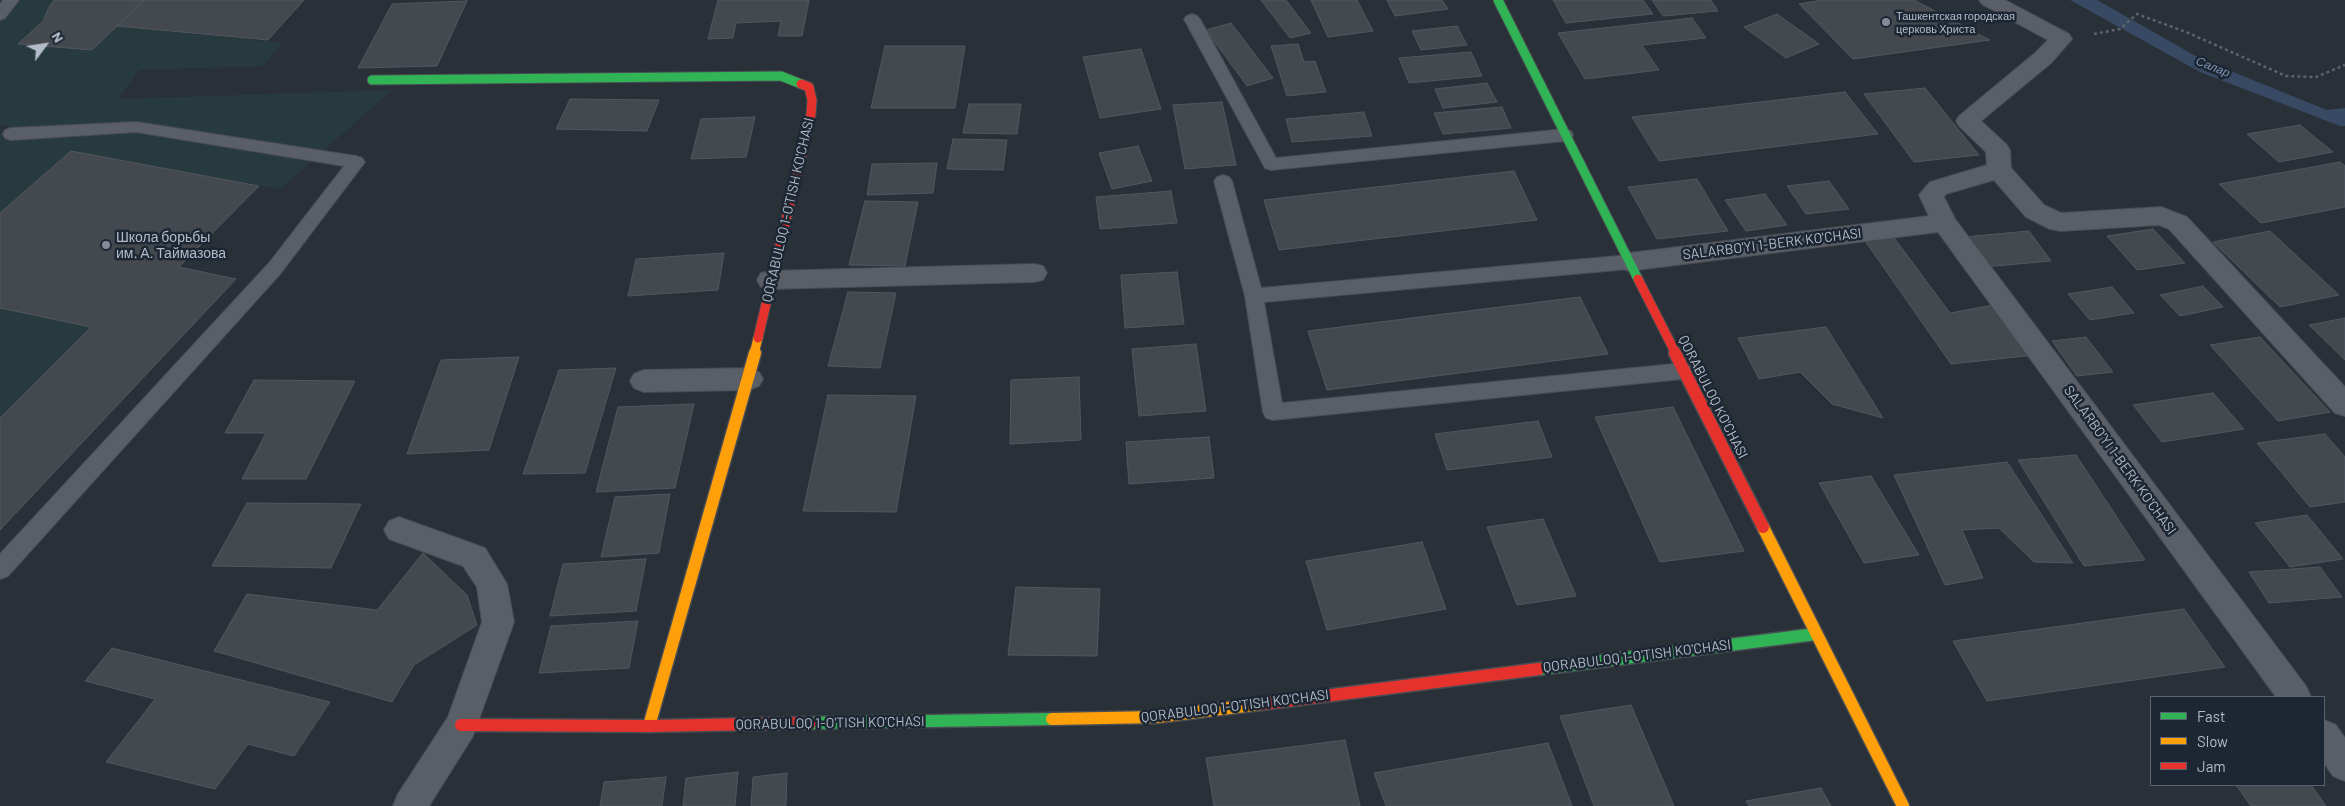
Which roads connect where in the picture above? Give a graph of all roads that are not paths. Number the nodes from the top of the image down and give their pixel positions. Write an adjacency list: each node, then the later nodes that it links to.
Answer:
1 (11, 0): 4 (lane)
2 (1498, 0): 8 (street, QORABULOQ KO'CHASI)
3 (1989, 0): 9 (street)
4 (0, 14)
5 (1192, 19): 8 (lane)
6 (372, 80): 14 (street, QORABULOQ 1-O'TISH KO'CHASI)
7 (11, 134): 21 (lane)
8 (1565, 135): 12 (street, QORABULOQ KO'CHASI)
9 (1999, 170): 11 (street, SALARBO'YI 1-BERK KO'CHASI); 19 (street)
10 (1223, 181): 15 (lane)
11 (1944, 223): 12 (street, SALARBO'YI 1-BERK KO'CHASI); 23 (street, SALARBO'YI 1-BERK KO'CHASI)
12 (1629, 262): 15 (lane); 16 (street, QORABULOQ KO'CHASI)
13 (1034, 273): 14 (street)
14 (770, 280): 17 (street, QORABULOQ 1-O'TISH KO'CHASI)
15 (1254, 296): 16 (lane)
16 (1683, 371): 22 (street, QORABULOQ KO'CHASI)
17 (749, 379): 18 (street); 25 (street, QORABULOQ 1-O'TISH KO'CHASI)
18 (644, 381)
19 (2345, 405)
20 (399, 530): 24 (street)
21 (0, 569)
22 (1816, 634): 25 (street, QORABULOQ 1-O'TISH KO'CHASI); 29 (street, QORABULOQ KO'CHASI)
23 (2294, 696)
24 (461, 725): 25 (street, QORABULOQ 1-O'TISH KO'CHASI); 28 (street)
25 (650, 726)
26 (2325, 737): 27 (street)
27 (2345, 764)
28 (410, 806)
29 (1903, 806)

